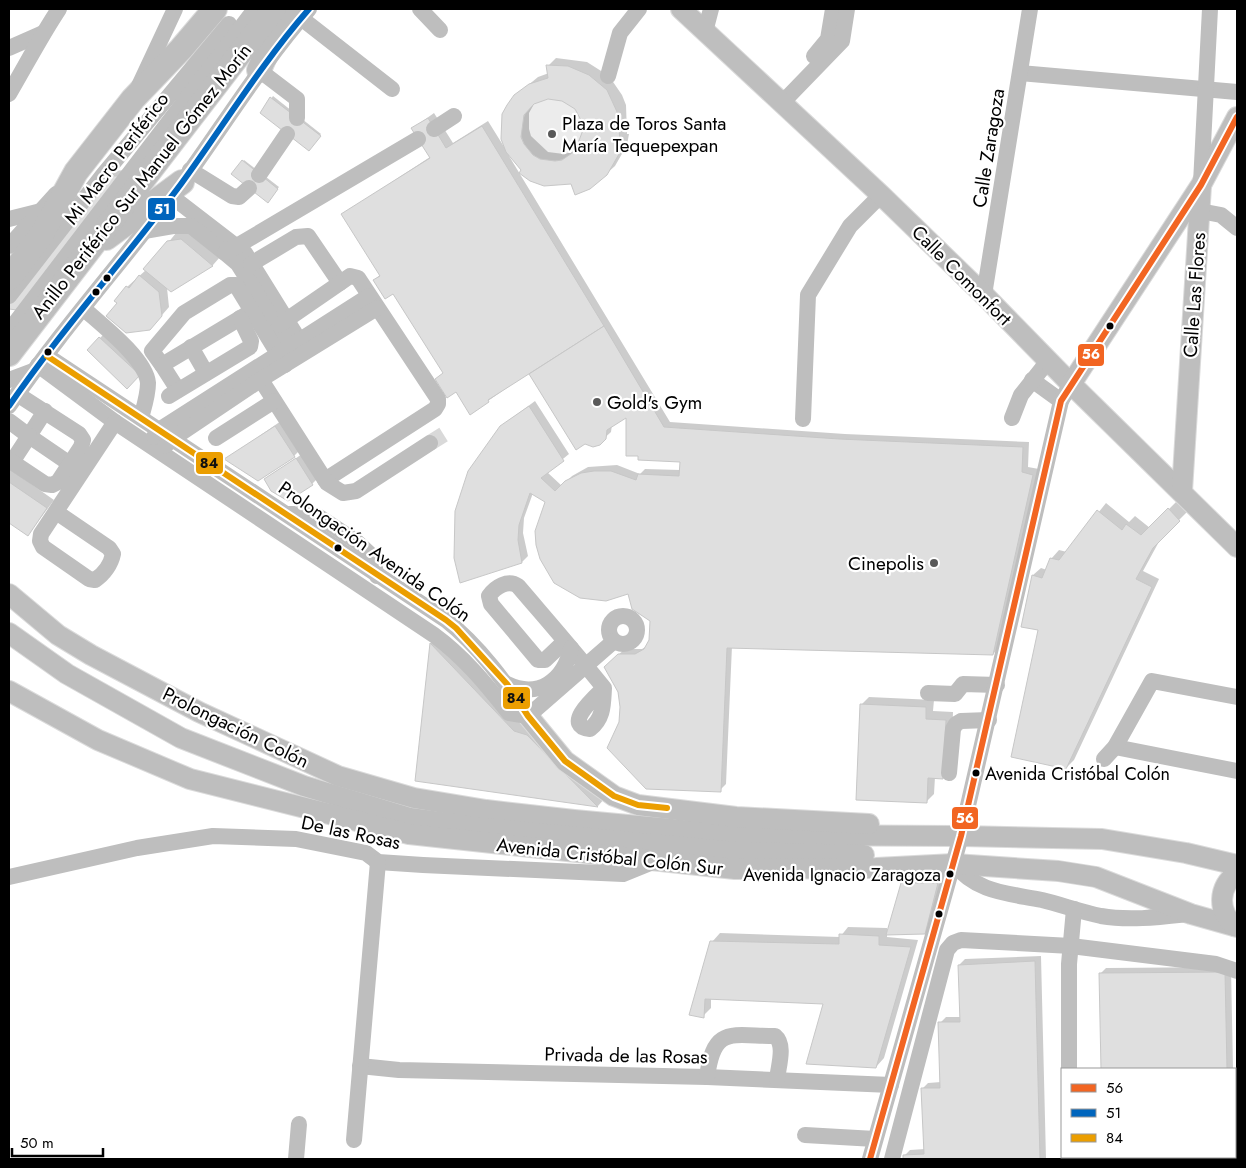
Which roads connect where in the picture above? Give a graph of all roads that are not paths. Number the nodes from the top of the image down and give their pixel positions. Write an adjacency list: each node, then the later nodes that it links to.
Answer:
1 (59, 9): 18 (street)
2 (175, 9): 27 (street)
3 (215, 9): 27 (highway)
4 (241, 9): 53 (street, Mi Macro Periférico)
5 (255, 9): 58 (street, Mi Macro Periférico)
6 (274, 9): 48 (highway, Anillo Periférico Sur Manuel Gómez Morín)
7 (420, 9): 16 (street)
8 (640, 9): 22 (street)
9 (681, 9): 17 (main road, Calle Comonfort)
10 (710, 9): 17 (street)
11 (833, 9): 28 (street)
12 (846, 9): 28 (street)
13 (1030, 9): 21 (street, Calle Zaragoza)
14 (1210, 9): 24 (street, Calle Las Flores)
15 (299, 12): 20 (highway); 23 (street)
16 (440, 30)
17 (706, 32): 28 (main road, Calle Comonfort)
18 (43, 33): 19 (street); 26 (street)
19 (9, 48)
20 (259, 70): 30 (street); 37 (street)
21 (1020, 74): 24 (street); 52 (street, Calle Zaragoza)
22 (608, 76)
23 (392, 90)
24 (1205, 90): 25 (street); 38 (street, Calle Las Flores)
25 (1237, 92)
26 (9, 94)
27 (133, 99): 35 (highway)
28 (779, 100): 40 (main road, Calle Comonfort)
29 (454, 116): 32 (street)
30 (297, 118)
31 (1237, 118): 38 (main road)
32 (434, 128)
33 (287, 134): 36 (street)
34 (418, 138): 47 (street)
35 (76, 172): 41 (street); 50 (highway)
36 (260, 174)
37 (181, 183): 39 (street); 45 (street); 47 (street); 48 (highway)
38 (1201, 185): 42 (main road, Calle Las Flores); 68 (main road)
39 (249, 188)
40 (881, 195): 52 (main road, Calle Comonfort); 74 (street)
41 (41, 210): 43 (street); 46 (street)
42 (1200, 211): 44 (street); 85 (main road, Calle Las Flores)
43 (9, 219)
44 (1237, 228)
45 (144, 231): 47 (street); 55 (street)
46 (9, 246)
47 (231, 250): 49 (street); 57 (street)
48 (82, 256): 61 (highway, Anillo Periférico Sur Manuel Gómez Morín)
49 (251, 264): 51 (street); 57 (street)
50 (9, 278)
51 (340, 283): 54 (street); 57 (street)
52 (984, 295): 62 (main road, Calle Comonfort)
53 (9, 296)
54 (373, 302): 60 (street); 84 (street)
55 (84, 310): 63 (street); 72 (street)
56 (246, 314): 59 (street); 60 (street); 64 (street); 65 (street)
57 (282, 323): 60 (street)
58 (9, 331)
59 (191, 348): 64 (street); 65 (street)
60 (292, 351): 66 (street)
61 (9, 354)
62 (1048, 361): 67 (street); 68 (main road, Calle Comonfort)
63 (39, 364): 69 (street); 72 (street, Prolongación Avenida Colón); 76 (street, Prolongación Avenida Colón)
64 (162, 365): 65 (street)
65 (206, 373)
66 (257, 375): 70 (street); 77 (street)
67 (1032, 380): 68 (street); 73 (street)
68 (1066, 392): 85 (main road, Calle Comonfort); 96 (street)
69 (12, 394): 71 (street)
70 (274, 401): 79 (street); 84 (street)
71 (45, 412): 78 (street); 83 (street)
72 (141, 418): 77 (street, Prolongación Avenida Colón)
73 (1012, 418)
74 (803, 419)
75 (9, 421): 78 (street)
76 (115, 422): 81 (street, Prolongación Avenida Colón); 86 (street)
77 (166, 435): 81 (street); 95 (street, Prolongación Avenida Colón)
78 (28, 436): 82 (street); 83 (street)
79 (216, 438)
80 (430, 443): 84 (street)
81 (153, 448): 101 (street, Prolongación Avenida Colón)
82 (10, 461): 83 (street)
83 (70, 464)
84 (325, 480)
85 (1182, 491): 87 (main road, Calle Comonfort)
86 (56, 512): 86 (street)
87 (1237, 547)
88 (9, 594): 105 (main road, Prolongación Colón)
89 (9, 633): 110 (main road)
90 (614, 641): 93 (street)
91 (568, 644): 92 (street); 92 (street); 93 (street); 94 (street)
92 (535, 656): 94 (street)
93 (586, 666): 97 (street); 101 (street)
94 (553, 678): 95 (street)
95 (507, 684): 101 (street, Prolongación Avenida Colón)
96 (997, 685): 99 (street); 102 (street)
97 (604, 688)
98 (9, 691): 108 (main road, Avenida Cristóbal Colón Sur)
99 (928, 693)
100 (1236, 693): 103 (street)
101 (528, 716): 106 (main road)
102 (989, 720): 104 (street); 107 (street)
103 (1237, 771)
104 (949, 773)
105 (486, 810): 106 (main road, Avenida Cristóbal Colón Sur)
106 (940, 836): 107 (main road, Avenida Cristóbal Colón Sur)
107 (961, 836): 110 (street); 111 (main road, Avenida Cristóbal Colón Sur)
108 (656, 861): 109 (street, De las Rosas); 110 (main road, Avenida Cristóbal Colón Sur)
109 (378, 862): 113 (street, De las Rosas); 119 (street)
110 (946, 864): 114 (street); 115 (main road, Avenida Cristóbal Colón Sur); 123 (street)
111 (1237, 866)
112 (1237, 873): 116 (main road)
113 (9, 877)
114 (1074, 909): 115 (street); 117 (street)
115 (1191, 914): 116 (main road, Avenida Cristóbal Colón Sur)
116 (1236, 926)
117 (1071, 946): 118 (street); 120 (street); 130 (street)
118 (1237, 968)
119 (360, 1066): 121 (street, Privada de las Rosas); 127 (street)
120 (1069, 1068)
121 (707, 1077): 122 (street, Privada de las Rosas); 122 (street)
122 (777, 1080): 123 (street, Privada de las Rosas)
123 (891, 1085): 126 (street)
124 (299, 1124): 128 (street)
125 (805, 1135): 126 (street)
126 (875, 1139): 129 (street)
127 (354, 1140)
128 (296, 1159)
129 (870, 1159)
130 (892, 1159)

